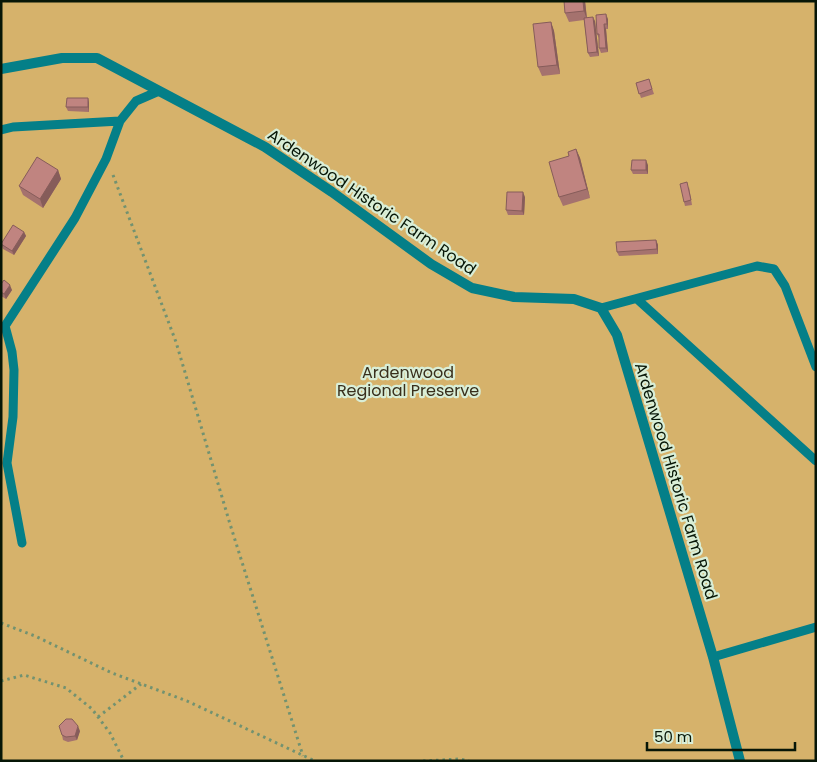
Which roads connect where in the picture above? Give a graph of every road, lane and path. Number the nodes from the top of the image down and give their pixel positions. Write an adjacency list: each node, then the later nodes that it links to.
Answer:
1 (1, 70): 2 (street, Ardenwood Historic Farm Road)
2 (159, 91): 3 (lane); 7 (street, Ardenwood Historic Farm Road)
3 (120, 121): 4 (lane); 5 (lane)
4 (1, 130)
5 (106, 158): 10 (lane); 17 (path)
6 (637, 298): 7 (lane); 8 (lane); 9 (lane)
7 (601, 308): 13 (street, Ardenwood Historic Farm Road)
8 (816, 367)
9 (816, 461)
10 (22, 543)
11 (1, 623): 15 (path)
12 (816, 627): 13 (lane)
13 (713, 657): 22 (street, Ardenwood Historic Farm Road)
14 (1, 681): 16 (path)
15 (141, 684): 16 (path); 17 (path)
16 (98, 717): 18 (path)
17 (303, 756): 19 (path)
18 (124, 761)
19 (315, 761)
20 (423, 761): 21 (path)
21 (469, 761)
22 (740, 761)

